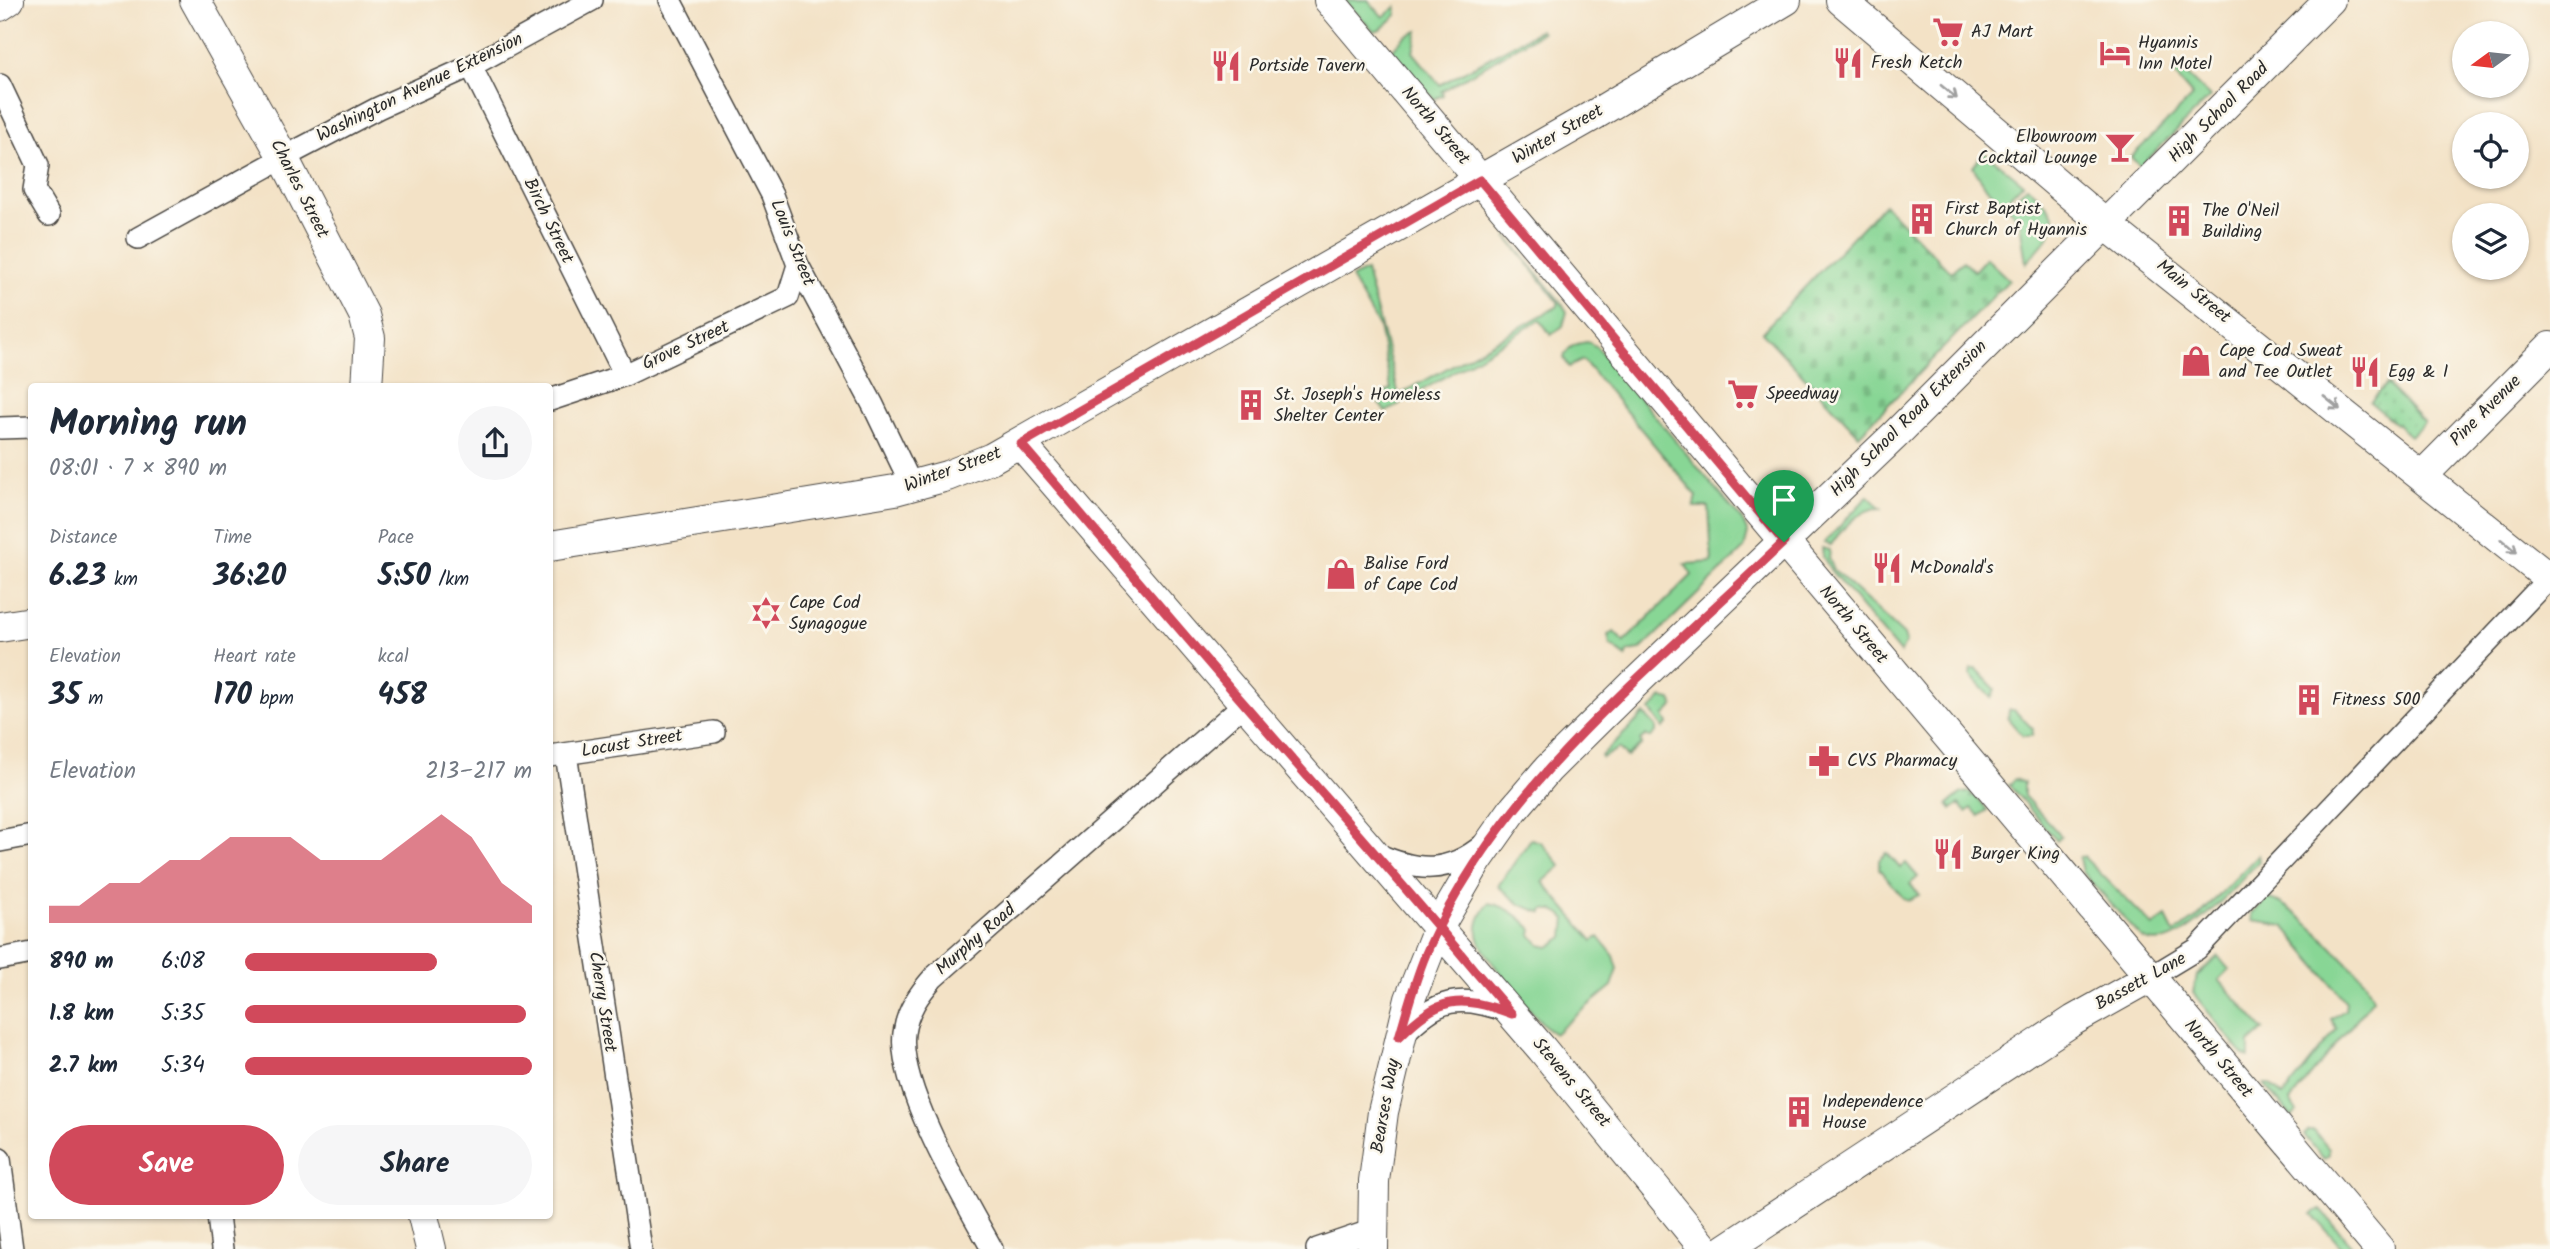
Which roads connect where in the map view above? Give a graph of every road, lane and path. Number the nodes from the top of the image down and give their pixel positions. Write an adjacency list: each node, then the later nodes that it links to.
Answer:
1 (9, 0): 9 (street)
2 (195, 0): 12 (street, Charles Street)
3 (592, 0): 10 (street, Washington Avenue Extension)
4 (670, 0): 17 (street, Louis Street)
5 (1329, 0): 13 (street, North Street)
6 (1786, 0): 13 (street, Winter Street)
7 (1841, 0): 15 (street, Main Street, one-way to 15)
8 (2330, 0): 15 (street, High School Road)
9 (0, 6)
10 (471, 66): 12 (street, Washington Avenue Extension); 19 (street, Birch Street)
11 (0, 85): 14 (street)
12 (283, 157): 16 (street, Washington Avenue Extension); 20 (street, Charles Street)
13 (1480, 180): 24 (street, Winter Street); 27 (street, North Street)
14 (49, 215)
15 (2105, 224): 25 (street, Main Street, one-way to 25); 27 (street, High School Road Extension)
16 (138, 238)
17 (798, 265): 19 (street, Grove Street); 26 (street, Louis Street)
18 (2550, 347): 25 (street, Pine Avenue)
19 (625, 375): 21 (street, Grove Street)
20 (368, 383)
21 (553, 399)
22 (28, 427): 23 (street)
23 (0, 428)
24 (1021, 444): 26 (street, Winter Street); 32 (street, Stevens Street)
25 (2422, 476): 29 (street, Main Street, one-way to 29)
26 (912, 486): 28 (street, Winter Street)
27 (1784, 542): 35 (street, High School Road Extension); 42 (street, North Street)
28 (553, 546)
29 (2549, 578): 42 (street, Bassett Lane)
30 (28, 623): 31 (street)
31 (0, 627)
32 (1244, 705): 38 (street, Stevens Street); 53 (street, Murphy Road)
33 (714, 732): 34 (street, Locust Street)
34 (558, 755): 52 (street, Cherry Street)
35 (1495, 835): 38 (street); 39 (street, High School Road Extension)
36 (28, 836): 37 (street)
37 (0, 841)
38 (1372, 852): 39 (street, Stevens Street)
39 (1438, 928): 43 (street, Stevens Street); 44 (street, Bearses Way)
40 (28, 954): 41 (street)
41 (0, 959)
42 (2149, 978): 56 (street, Bassett Lane); 57 (street, North Street)
43 (1512, 1014): 44 (street); 55 (street, Stevens Street)
44 (1399, 1037): 48 (street, Bearses Way)
45 (0, 1159): 49 (street)
46 (218, 1219): 50 (street)
47 (424, 1219): 51 (street)
48 (1373, 1239): 54 (street)
49 (12, 1249)
50 (222, 1249)
51 (431, 1249)
52 (641, 1249)
53 (992, 1249)
54 (1317, 1249)
55 (1705, 1249)
56 (1726, 1249)
57 (2379, 1249)

